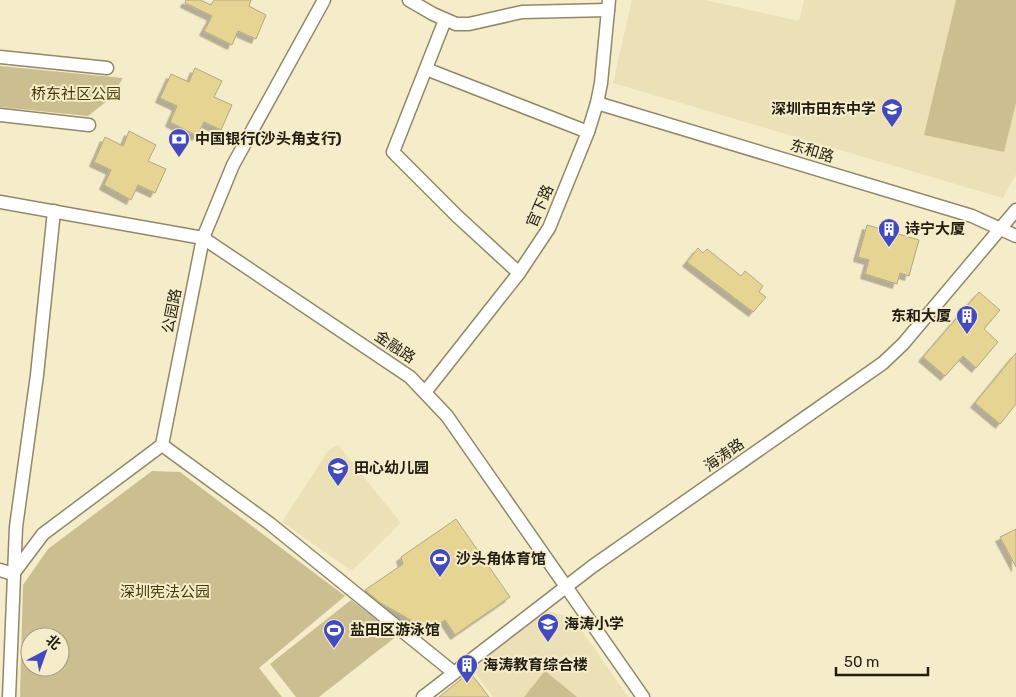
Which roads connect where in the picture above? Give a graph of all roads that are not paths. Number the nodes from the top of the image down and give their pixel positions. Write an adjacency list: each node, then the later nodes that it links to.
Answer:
1 (324, 0): 17 (street, 公园路)
2 (409, 0): 4 (street)
3 (609, 5): 4 (street); 8 (street, 官下路)
4 (445, 20): 7 (street)
5 (0, 56): 6 (street)
6 (107, 68)
7 (426, 68): 11 (street); 18 (street)
8 (597, 103): 11 (street, 官下路); 15 (street, 东和路)
9 (0, 115): 10 (street)
10 (89, 125)
11 (588, 132): 18 (street, 官下路)
12 (0, 202): 14 (street, 金融路)
13 (1016, 210): 15 (street, 海涛路)
14 (54, 211): 17 (street, 金融路); 22 (street)
15 (1000, 228): 16 (street, 东和路); 23 (street, 海涛路)
16 (1016, 236)
17 (203, 238): 19 (street, 金融路); 20 (street, 公园路)
18 (520, 273): 19 (street, 官下路)
19 (426, 391): 23 (street, 金融路)
20 (162, 445): 22 (street); 24 (street)
21 (0, 570): 22 (street)
22 (13, 574): 25 (street)
23 (566, 586): 24 (street, 海涛路); 27 (street, 金融路)
24 (453, 672): 26 (street, 海涛路)
25 (9, 697)
26 (424, 697)
27 (644, 697)

